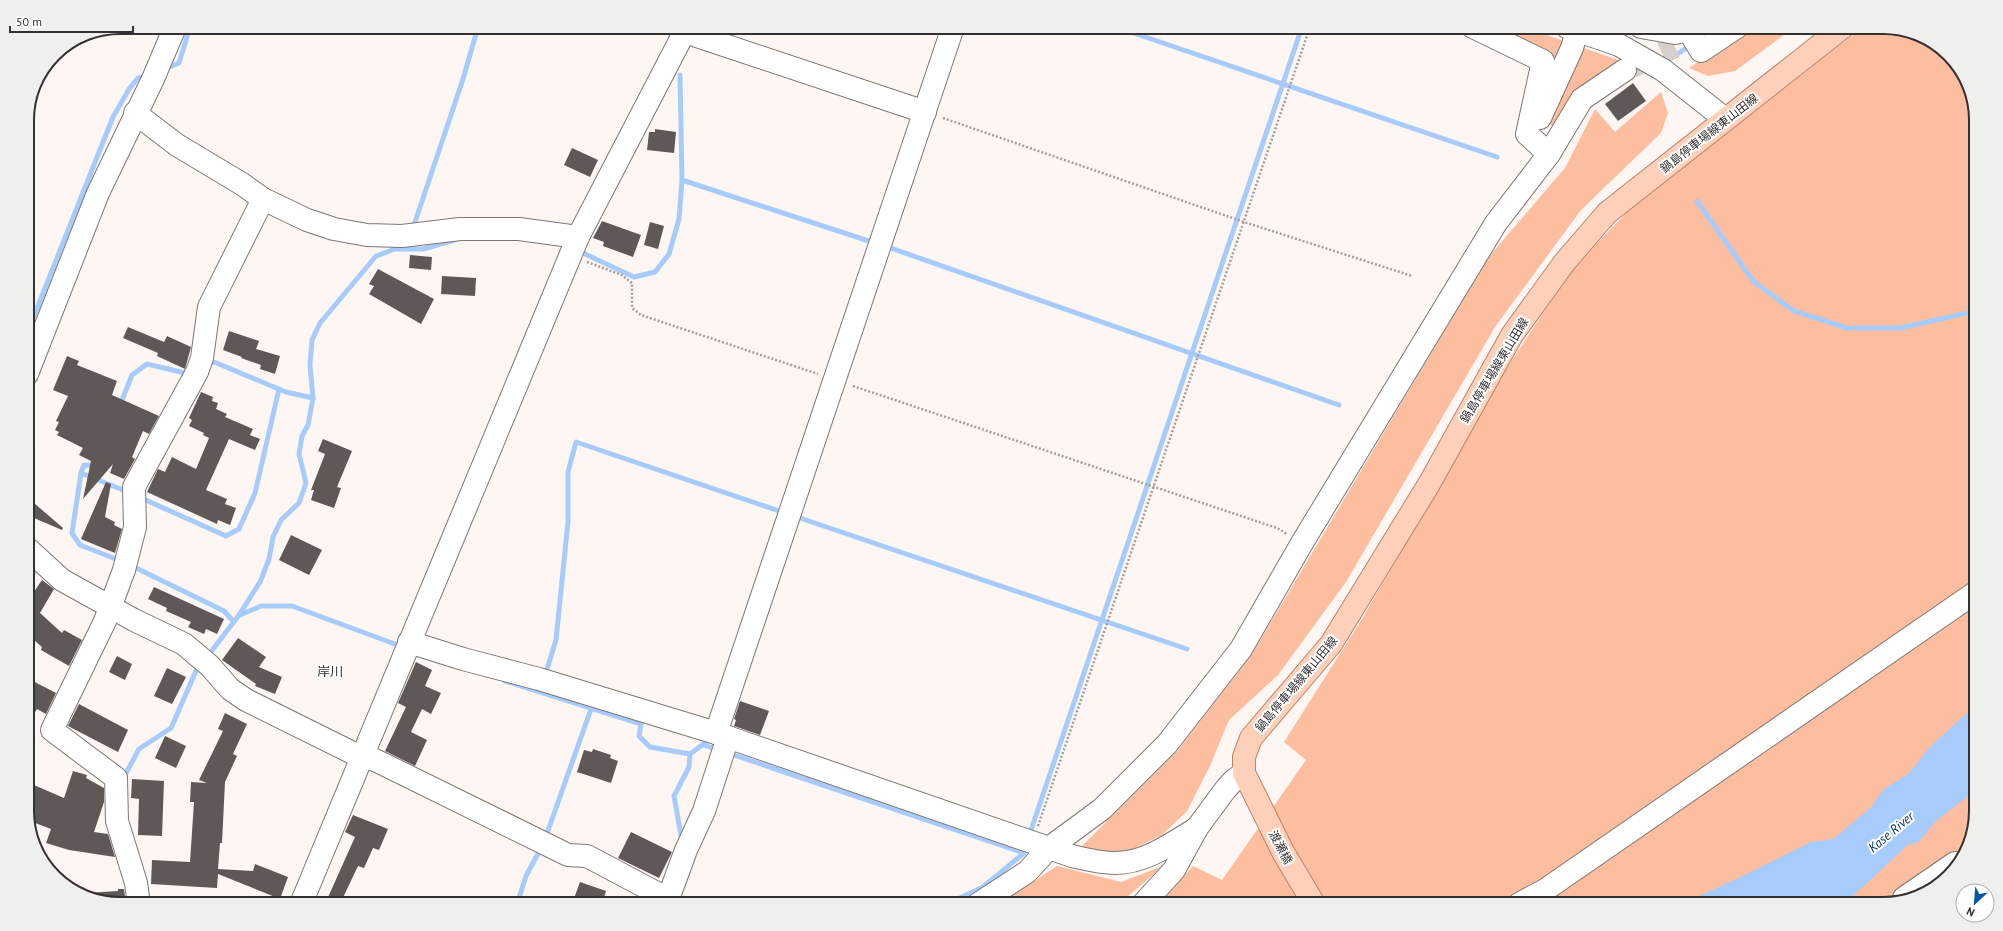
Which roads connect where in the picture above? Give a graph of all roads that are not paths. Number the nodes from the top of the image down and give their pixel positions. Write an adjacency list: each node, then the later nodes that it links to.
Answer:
1 (172, 34): 14 (street)
2 (683, 34): 19 (street)
3 (695, 34): 13 (street)
4 (950, 34): 13 (street)
5 (1487, 34): 16 (street)
6 (1574, 34): 16 (street)
7 (1591, 34): 15 (street)
8 (1678, 34): 11 (street)
9 (1706, 34): 11 (street)
10 (1834, 34): 15 (main road, 鍋島停車場線東山田線)
11 (1688, 38)
12 (1625, 70): 17 (street)
13 (919, 110): 25 (street)
14 (135, 113): 18 (street); 20 (street)
15 (1725, 119): 27 (main road, 鍋島停車場線東山田線)
16 (1527, 134): 17 (street)
17 (1548, 154): 29 (street)
18 (263, 199): 19 (street); 23 (street)
19 (574, 246): 24 (street)
20 (34, 356)
21 (34, 554): 23 (street)
22 (1969, 597): 37 (street)
23 (109, 606): 26 (street); 32 (street)
24 (407, 648): 25 (street); 26 (street)
25 (719, 740): 26 (street); 29 (street)
26 (361, 757): 33 (street)
27 (1248, 780): 28 (street); 36 (main road, 渡瀬橋)
28 (1196, 828): 29 (street); 35 (street)
29 (1035, 842): 34 (street)
30 (1948, 868): 31 (street)
31 (1916, 890)
32 (138, 897)
33 (304, 897)
34 (989, 897)
35 (1149, 897)
36 (1310, 897)
37 (1532, 897)

